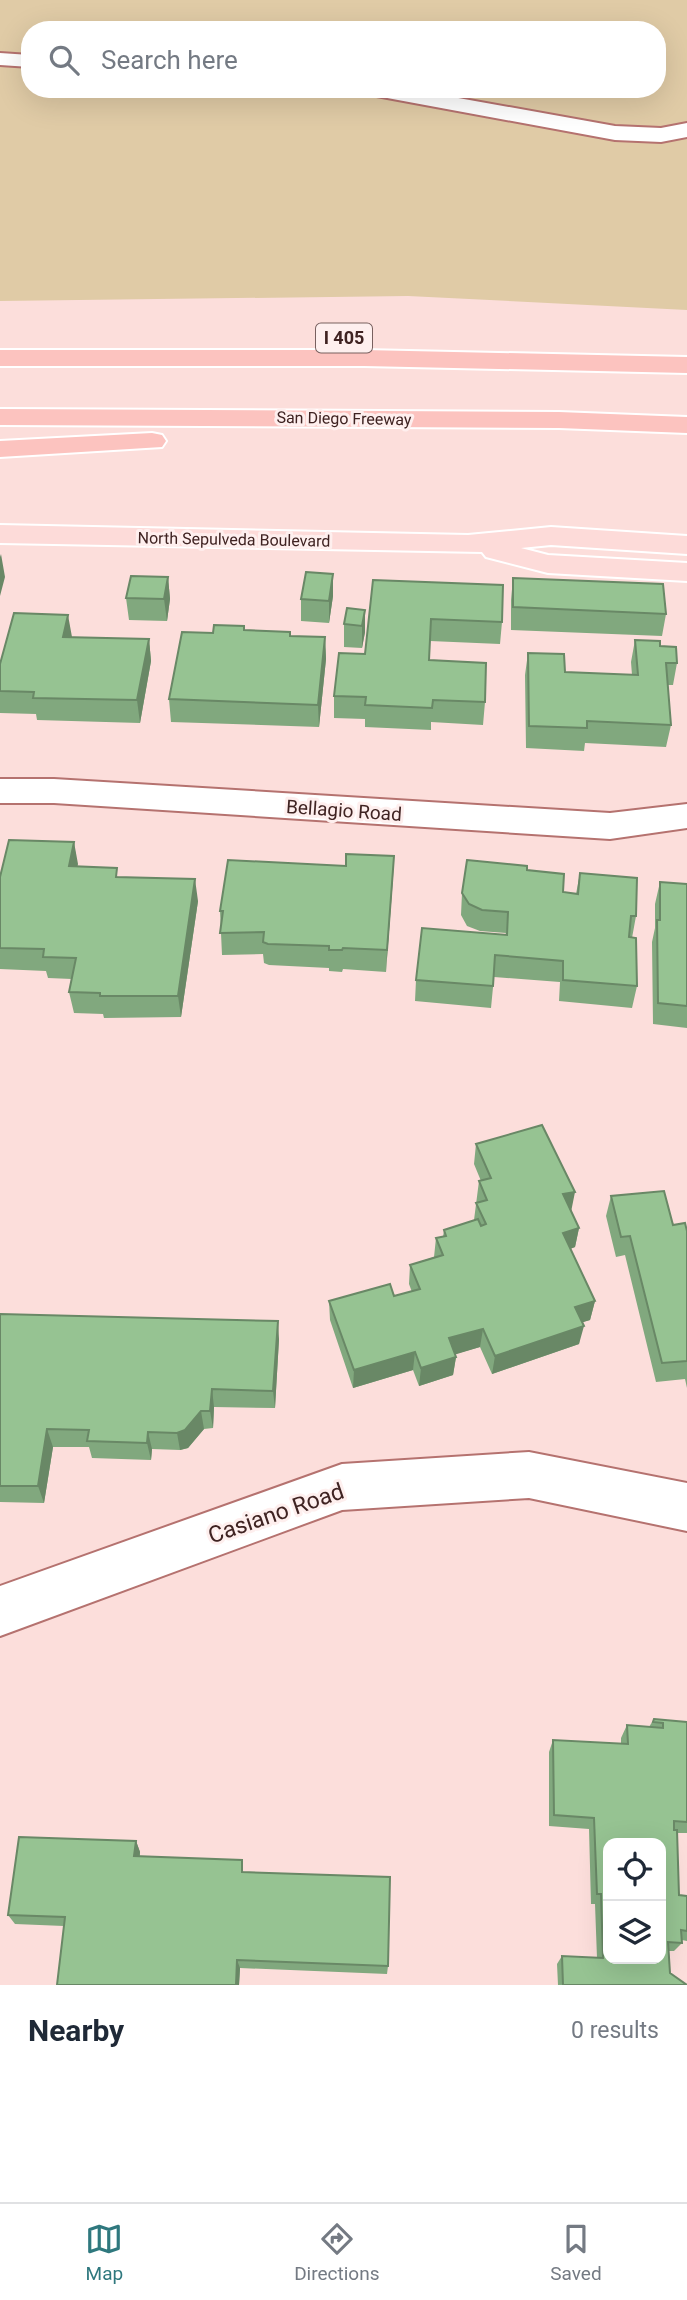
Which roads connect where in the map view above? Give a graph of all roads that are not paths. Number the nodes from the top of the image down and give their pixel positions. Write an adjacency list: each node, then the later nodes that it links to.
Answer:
1 (0, 59): 2 (street)
2 (21, 60)
3 (422, 98): 4 (street)
4 (687, 130)
5 (0, 337): 6 (highway, I 405)
6 (687, 345)
7 (0, 358): 8 (highway)
8 (687, 365)
9 (0, 417): 10 (highway, San Diego Freeway)
10 (559, 420): 11 (highway, San Diego Freeway); 12 (highway)
11 (687, 425)
12 (0, 449)
13 (0, 534): 14 (main road, North Sepulveda Boulevard)
14 (467, 544): 15 (main road, North Sepulveda Boulevard); 16 (main road, North Sepulveda Boulevard)
15 (687, 545)
16 (687, 572)
17 (0, 791): 18 (street, Bellagio Road)
18 (687, 816)
19 (687, 1507): 20 (street, Casiano Road)
20 (0, 1611)

